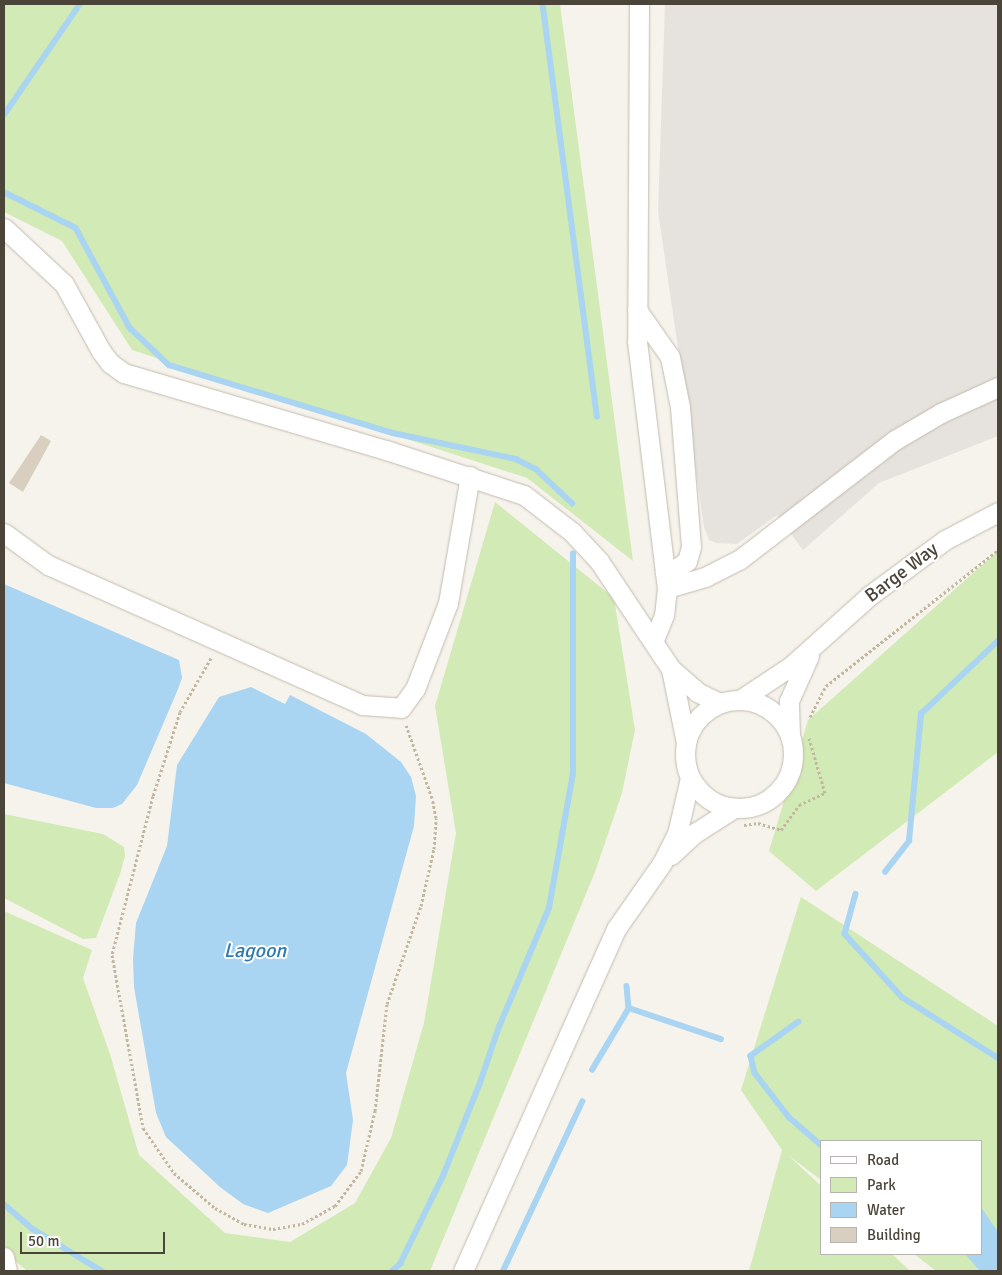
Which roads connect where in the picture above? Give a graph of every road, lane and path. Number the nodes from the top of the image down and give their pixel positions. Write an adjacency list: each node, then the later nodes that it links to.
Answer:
1 (639, 4): 3 (street)
2 (4, 228): 5 (street)
3 (637, 310): 9 (street); 9 (street)
4 (998, 387): 9 (street)
5 (470, 476): 10 (street); 16 (street)
6 (998, 512): 12 (street, Barge Way)
7 (4, 533): 11 (street)
8 (998, 550): 17 (path)
9 (666, 580): 10 (street)
10 (654, 640): 13 (street)
11 (222, 641): 16 (street); 16 (path)
12 (814, 646): 14 (street, Barge Way); 18 (street, Barge Way)
13 (671, 669): 15 (street); 19 (street)
14 (740, 700): 15 (street); 18 (street)
15 (720, 703): 19 (street)
16 (401, 708)
17 (809, 727)
18 (800, 736): 21 (street); 22 (path)
19 (686, 744): 20 (street)
20 (690, 778): 21 (street); 23 (street)
21 (734, 808): 23 (street)
22 (740, 826)
23 (662, 863): 26 (street)
24 (4, 1257): 25 (street)
25 (7, 1271)
26 (463, 1271)

